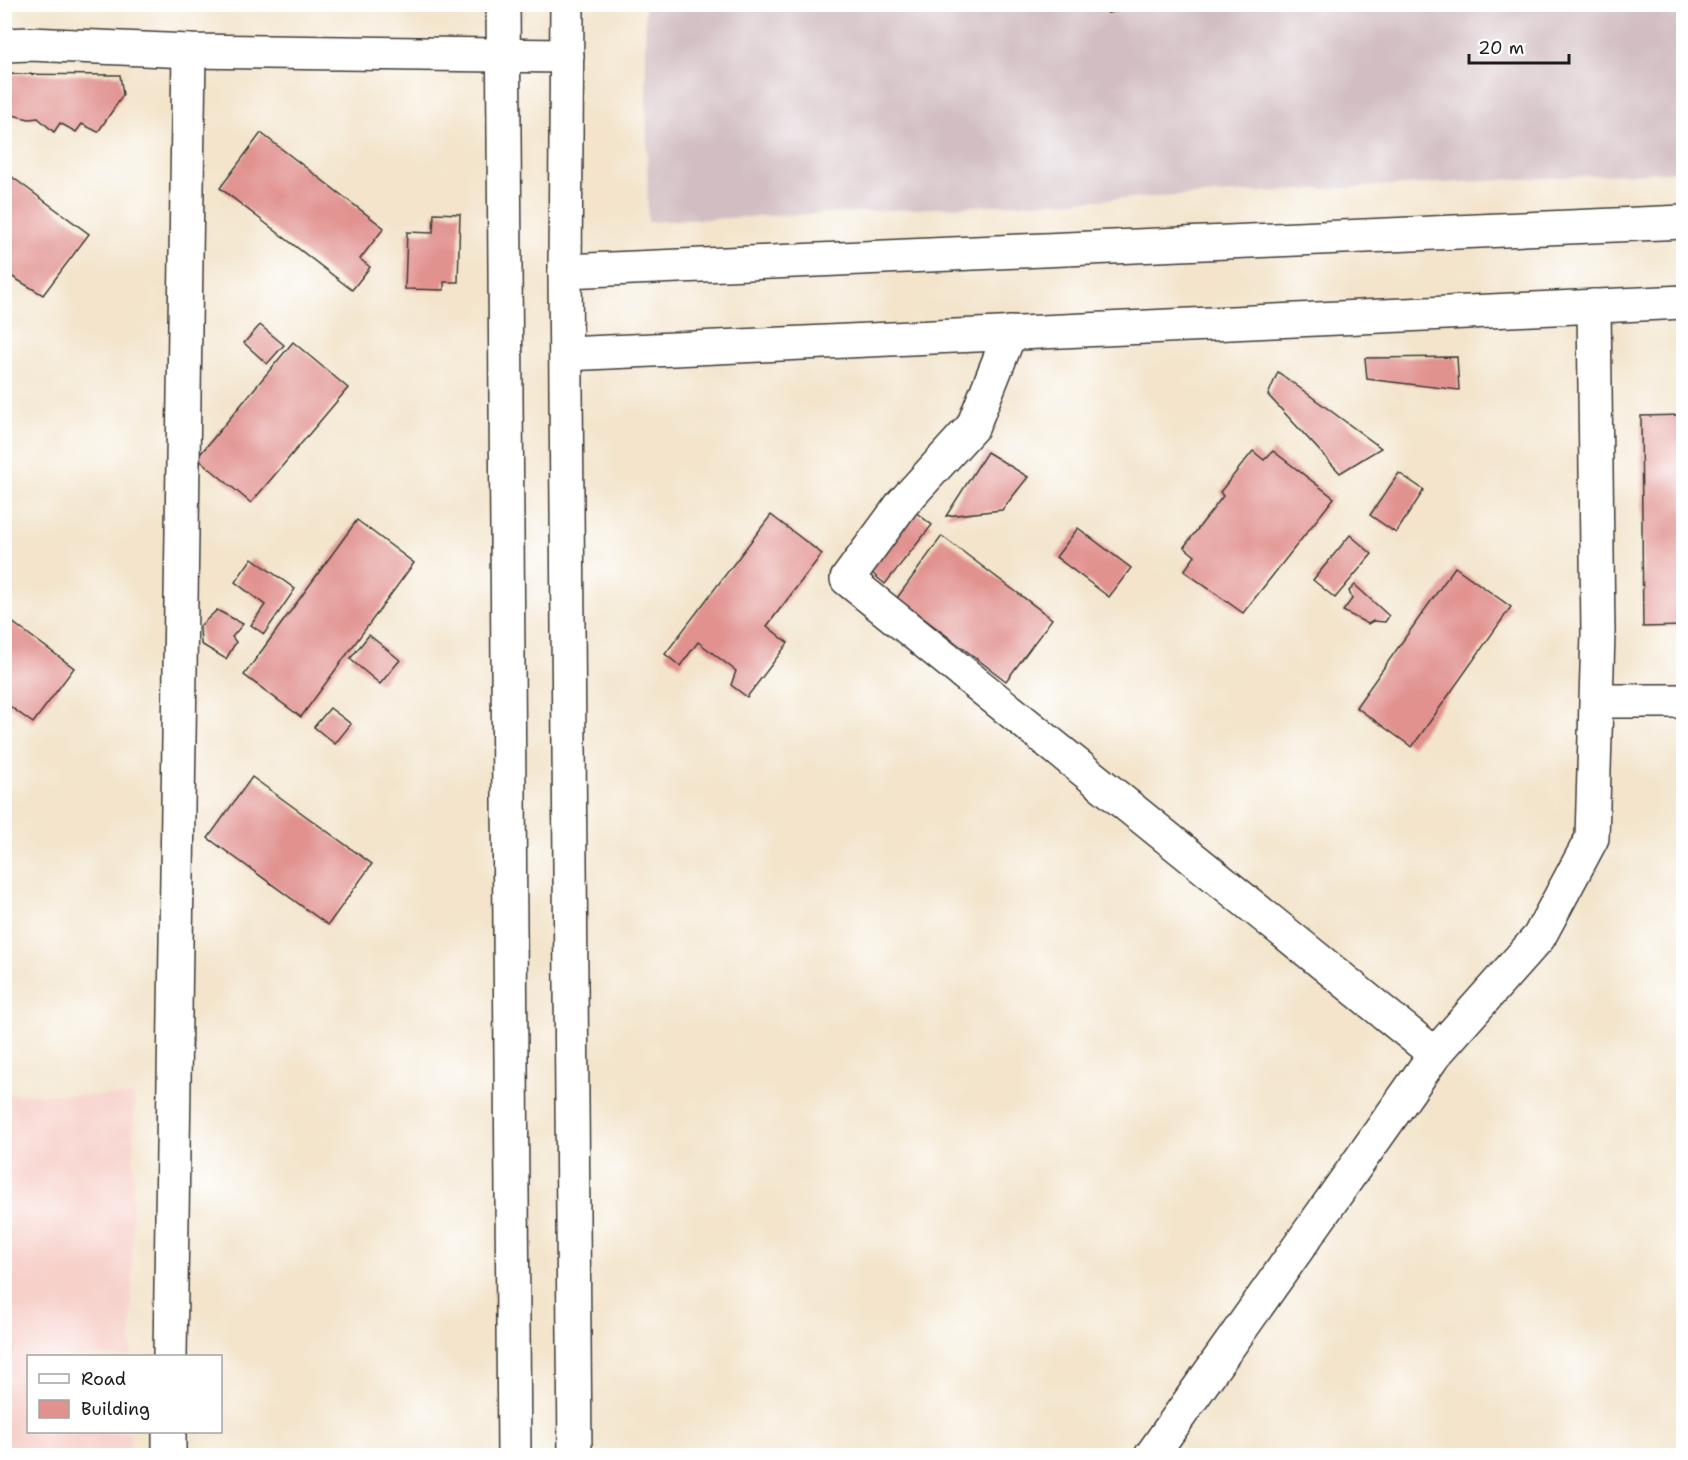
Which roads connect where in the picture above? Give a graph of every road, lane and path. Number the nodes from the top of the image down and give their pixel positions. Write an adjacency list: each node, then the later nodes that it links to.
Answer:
1 (503, 4): 5 (main road)
2 (567, 4): 6 (main road)
3 (4, 45): 4 (main road)
4 (189, 51): 5 (main road); 16 (main road)
5 (504, 55): 6 (main road); 19 (main road)
6 (567, 56): 8 (main road)
7 (1683, 222): 8 (main road)
8 (565, 271): 12 (main road)
9 (1683, 302): 10 (main road)
10 (1594, 306): 11 (main road); 13 (main road)
11 (1010, 333): 12 (main road); 15 (main road)
12 (566, 354): 20 (main road)
13 (1597, 701): 14 (main road); 15 (main road)
14 (1683, 701)
15 (1435, 1054): 21 (main road)
16 (170, 1355)
17 (169, 1433): 18 (main road)
18 (169, 1455)
19 (514, 1455)
20 (575, 1455)
21 (1150, 1455)

